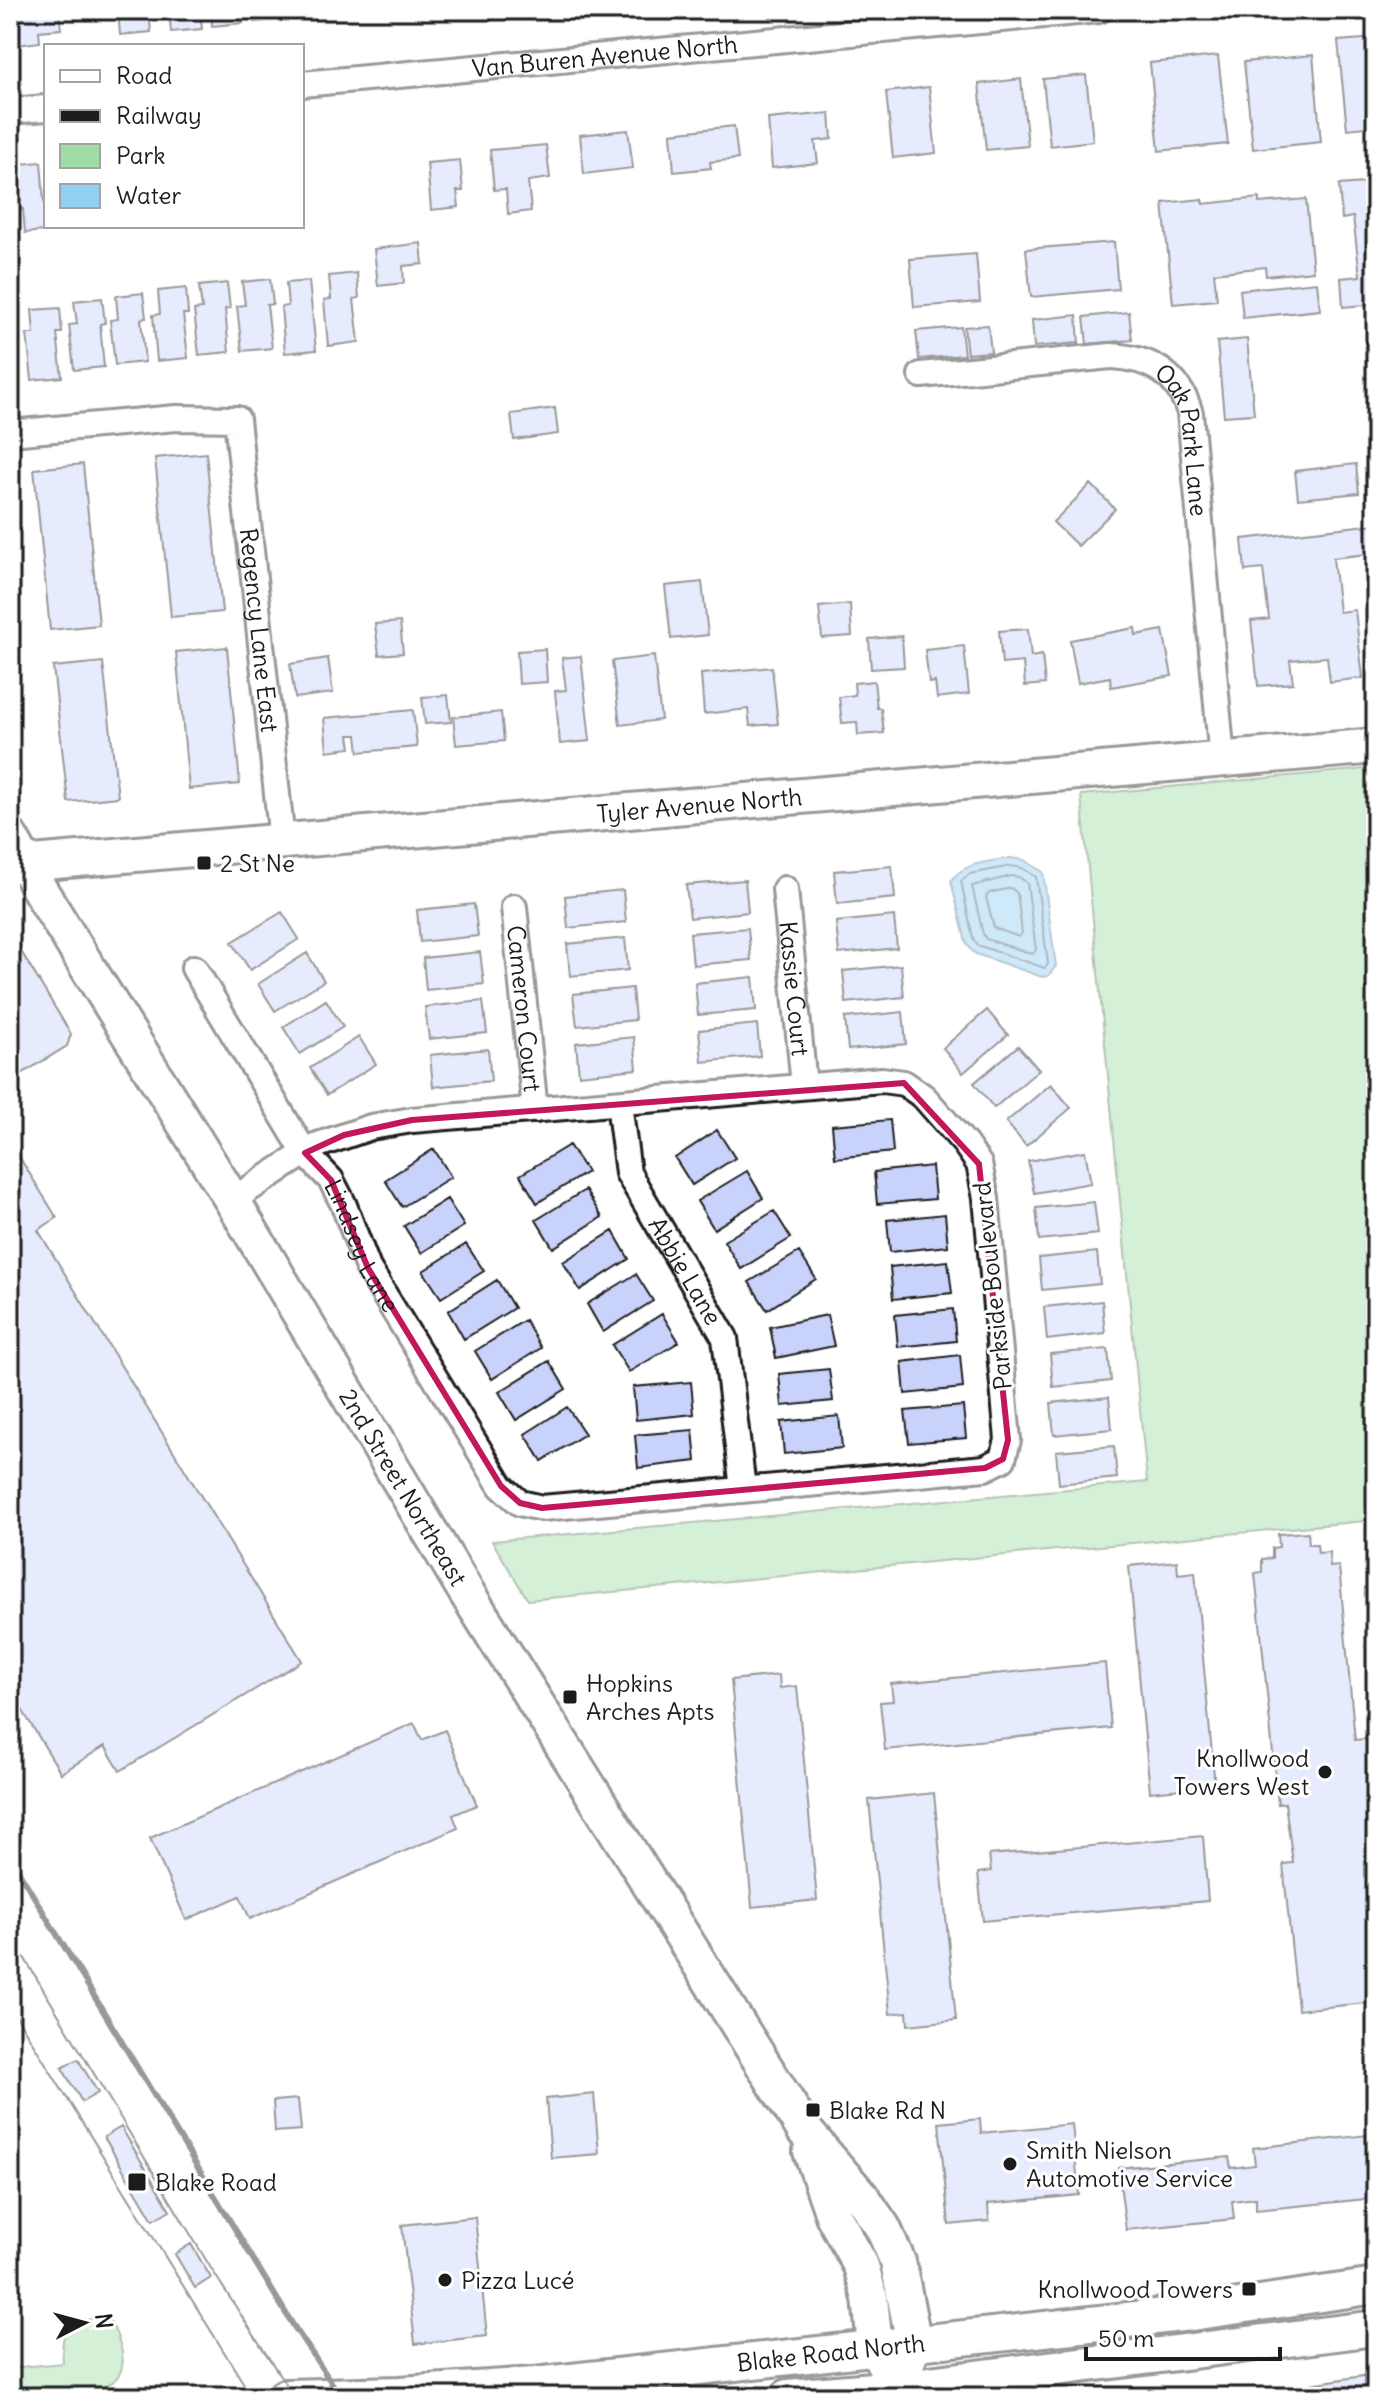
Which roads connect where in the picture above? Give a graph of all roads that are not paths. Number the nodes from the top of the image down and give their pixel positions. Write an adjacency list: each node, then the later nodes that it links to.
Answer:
1 (1099, 10): 2 (street, Van Buren Avenue North)
2 (1013, 14): 3 (street, Van Buren Avenue North)
3 (304, 84)
4 (44, 108): 5 (street)
5 (10, 111)
6 (921, 375): 9 (street, Oak Park Lane)
7 (10, 433): 10 (street, Regency Lane East)
8 (1376, 746): 9 (street, Tyler Avenue North)
9 (1222, 759): 10 (street, Tyler Avenue North)
10 (282, 841): 11 (street, Tyler Avenue North)
11 (15, 855): 19 (street, 2nd Street Northeast)
12 (785, 889): 15 (street, Kassie Court)
13 (514, 907): 17 (street, Cameron Court)
14 (194, 968): 18 (street, Lindsey Lane)
15 (804, 1086): 16 (street, Parkside Boulevard); 20 (street, Parkside Boulevard)
16 (619, 1103): 17 (street, Parkside Boulevard); 20 (street, Abbie Lane)
17 (535, 1110): 18 (street, Parkside Boulevard)
18 (305, 1153): 19 (street, Parkside Boulevard); 21 (street, Lindsey Lane)
19 (232, 1200): 22 (street, 2nd Street Northeast)
20 (743, 1489): 21 (street, Parkside Boulevard)
21 (542, 1508)
22 (805, 2131): 25 (street, 2nd Street Northeast); 26 (street, 2nd Street Northeast)
23 (1376, 2286): 25 (street, Blake Road North)
24 (1376, 2328): 27 (street, Blake Road North)
25 (914, 2344): 26 (street, Blake Road North); 27 (street)
26 (875, 2346): 27 (street, 2nd Street Northeast); 28 (street, Blake Road North)
27 (897, 2388): 29 (street, Blake Road North)
28 (285, 2397)
29 (788, 2397)

